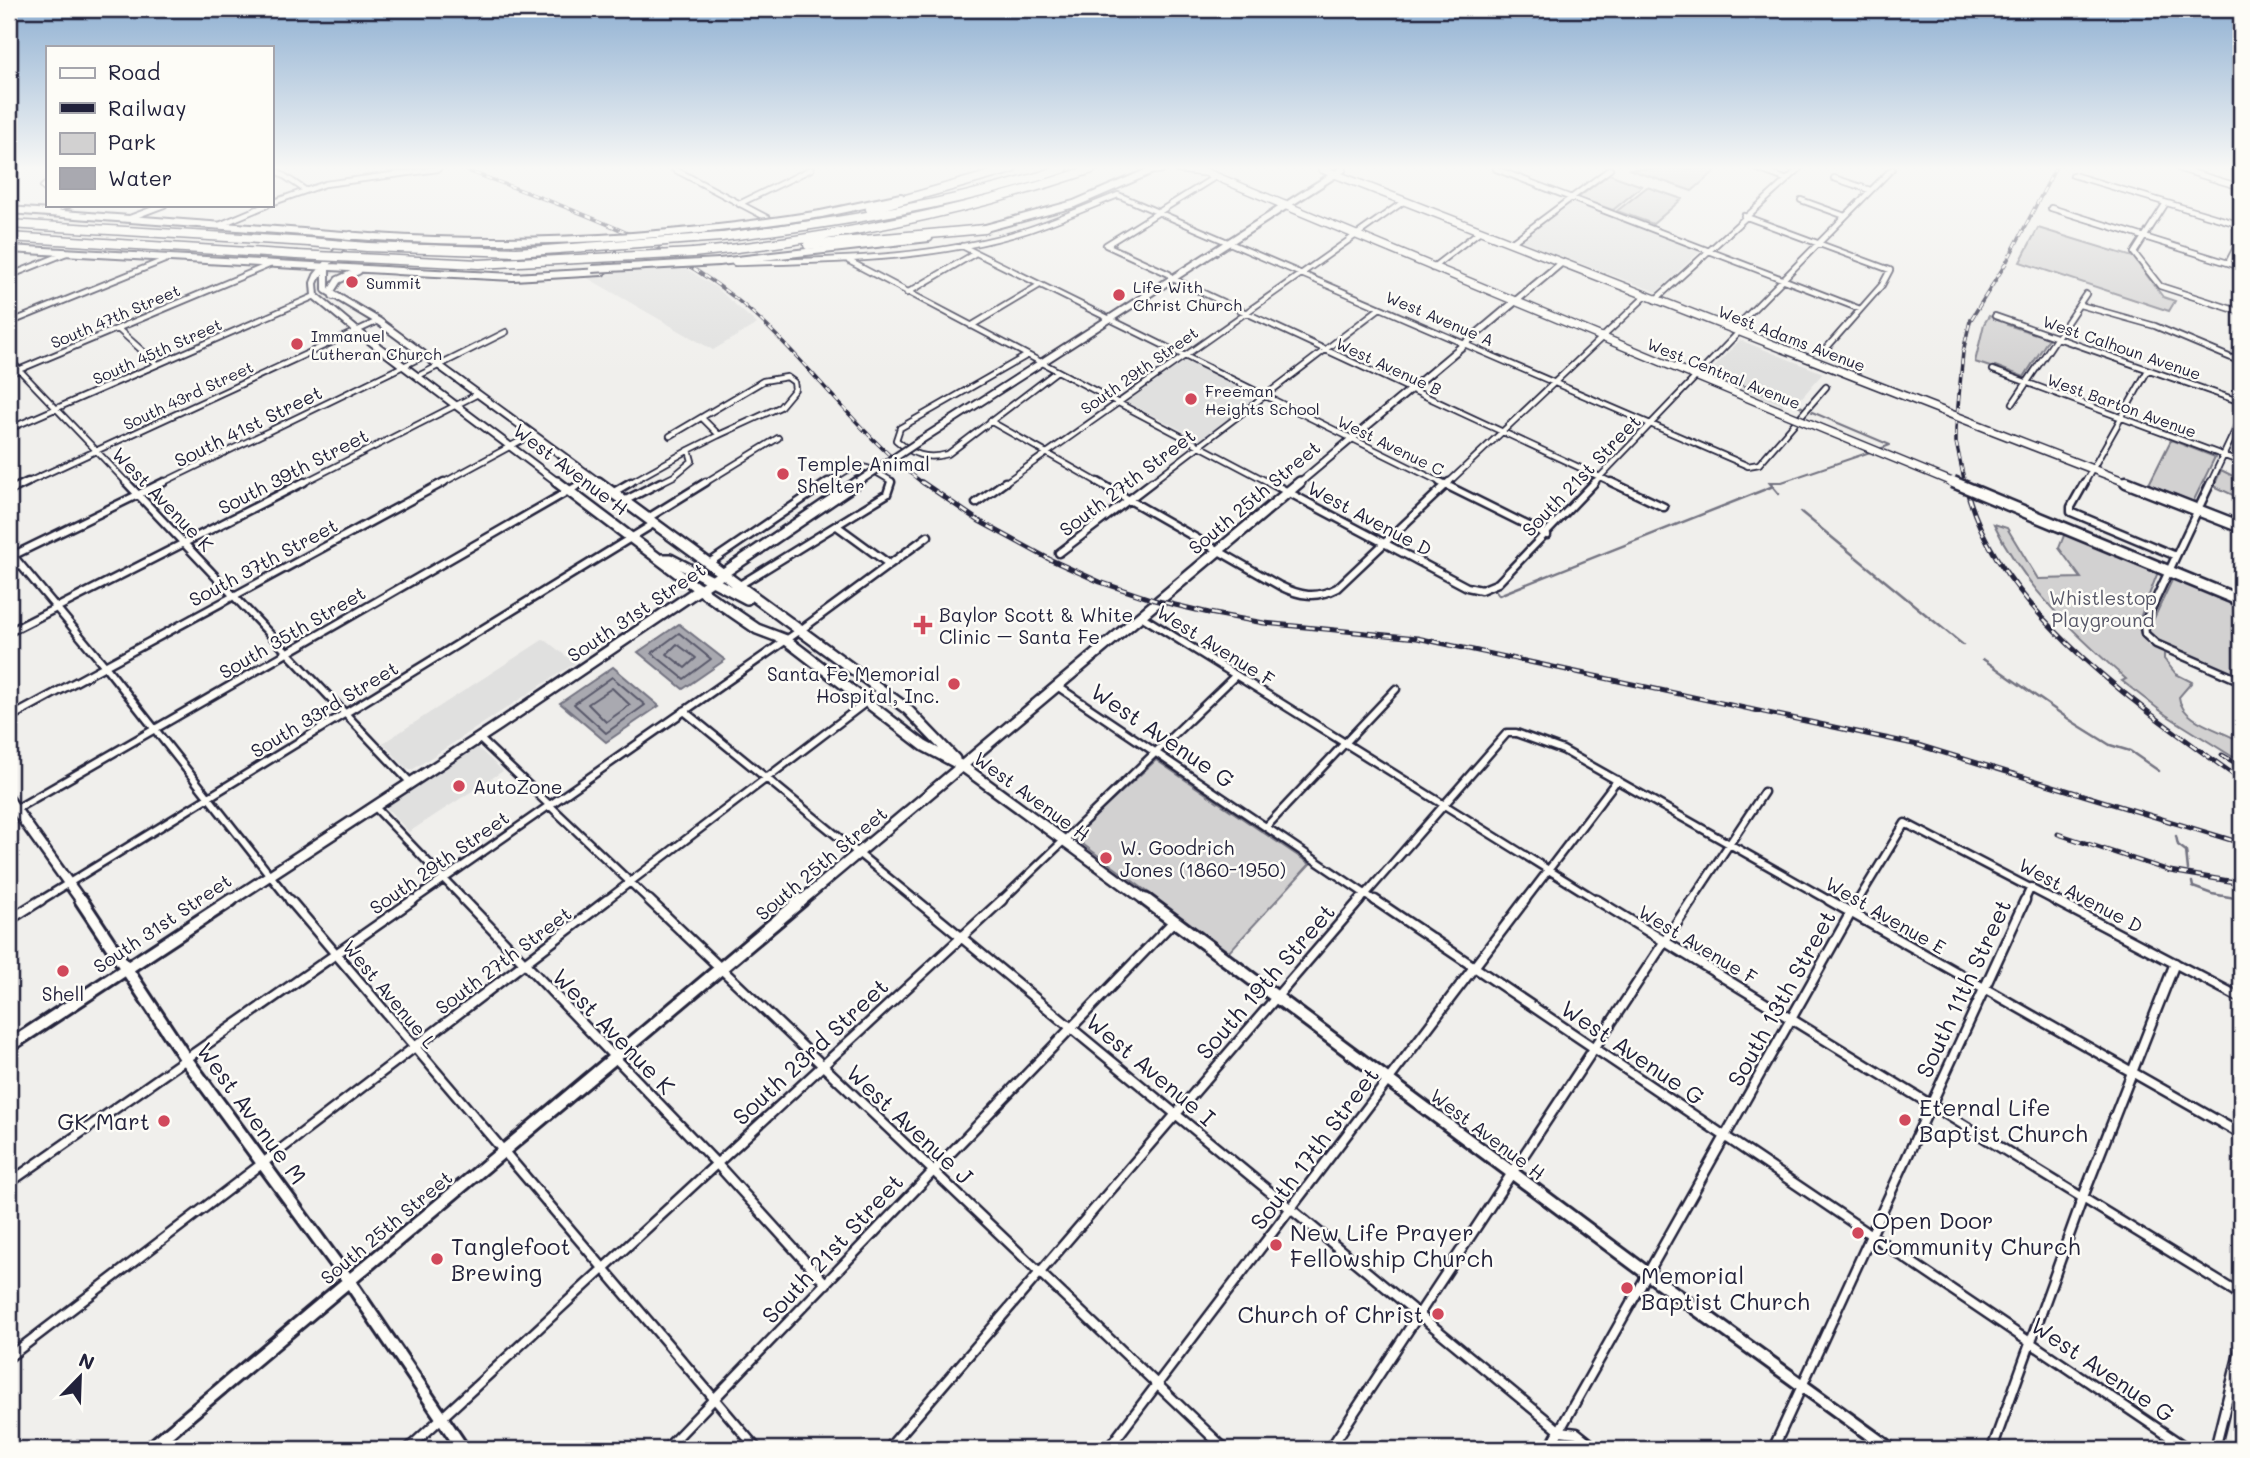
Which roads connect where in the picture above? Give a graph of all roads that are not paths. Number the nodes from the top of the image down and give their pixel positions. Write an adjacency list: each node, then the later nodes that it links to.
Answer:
1 (9, 237): 35 (highway, bridge)
2 (226, 237): 9 (highway, bridge)
3 (349, 237): 45 (main road)
4 (375, 237): 8 (main road, bridge)
5 (377, 237): 6 (main road)
6 (524, 237)
7 (599, 237): 48 (main road)
8 (635, 237)
9 (721, 237)
10 (808, 237): 35 (highway)
11 (887, 237): 35 (highway)
12 (920, 237): 39 (main road)
13 (998, 237): 31 (street, West Avenue A)
14 (1119, 237): 51 (street, West Avenue B)
15 (1219, 237): 28 (street, West Avenue A)
16 (1234, 237): 28 (main road, South 31st Street)
17 (1353, 237): 49 (street, South 29th Street)
18 (1357, 237): 46 (main road, West Central Avenue)
19 (1472, 237): 46 (street)
20 (1496, 237): 29 (main road, West Adams Avenue)
21 (1519, 237): 29 (street)
22 (1671, 237): 33 (street)
23 (1722, 237): 33 (street)
24 (1801, 237): 30 (street)
25 (1823, 237): 30 (street, South 21st Street)
26 (2144, 237): 41 (street); 65 (street)
27 (2241, 238): 41 (street)
28 (1228, 241): 49 (street, West Avenue A); 51 (main road, South 31st Street)
29 (1511, 243): 40 (main road, West Adams Avenue)
30 (1817, 243): 53 (street, South 21st Street); 63 (street)
31 (962, 246): 36 (street, West Avenue C); 38 (street)
32 (9, 249): 34 (main road)
33 (1707, 251): 53 (street); 59 (street)
34 (71, 252): 37 (main road); 50 (street)
35 (693, 253)
36 (974, 254): 54 (street, West Avenue C); 55 (street)
37 (169, 258): 42 (main road); 69 (street)
38 (847, 260): 39 (street); 55 (street)
39 (719, 262): 48 (main road, bridge)
40 (1561, 263): 59 (main road, West Adams Avenue); 60 (main road, South 25th Street)
41 (2228, 263): 44 (street)
42 (269, 265): 43 (main road); 71 (street, South 47th Street)
43 (282, 266): 45 (main road); 52 (main road)
44 (2241, 267)
45 (326, 268): 47 (main road); 52 (main road); 58 (main road)
46 (1432, 268): 60 (main road, West Central Avenue)
47 (367, 270): 48 (main road); 58 (main road)
48 (397, 271)
49 (1302, 273): 62 (street, West Avenue A); 64 (street, South 29th Street)
50 (9, 276)
51 (1171, 278): 64 (street, West Avenue B); 67 (main road, South 31st Street)
52 (314, 280): 57 (main road)
53 (1781, 280): 63 (street); 73 (street, South 21st Street)
54 (1038, 286): 67 (street, West Avenue C); 70 (street)
55 (907, 293): 70 (street)
56 (2086, 294): 61 (street)
57 (315, 296): 72 (main road, West Avenue H); 86 (street, South 45th Street)
58 (333, 296): 68 (main road, West Avenue H)
59 (1650, 298): 73 (main road, West Adams Avenue); 76 (street)
60 (1514, 302): 76 (main road, West Central Avenue); 77 (main road, South 25th Street)
61 (2080, 305): 75 (street); 84 (street)
62 (1380, 308): 77 (street, West Avenue A); 78 (street, South 27th Street)
63 (1860, 309): 79 (street)
64 (1245, 313): 78 (street, West Avenue B); 82 (street, South 29th Street)
65 (2241, 313)
66 (1995, 316): 75 (street, West Calhoun Avenue)
67 (1108, 319): 82 (street, West Avenue C); 85 (main road, South 31st Street)
68 (378, 321): 72 (street, South 43rd Street); 81 (main road, West Avenue H)
69 (9, 323)
70 (971, 326): 80 (street)
71 (118, 328): 86 (street); 89 (street, South 47th Street)
72 (357, 331): 88 (main road, West Avenue H); 122 (street, South 43rd Street)
73 (1736, 331): 95 (street, South 21st Street); 126 (main road, West Adams Avenue, bridge)
74 (506, 332): 87 (street)
75 (2057, 337): 91 (street, West Calhoun Avenue); 97 (street)
76 (1603, 338): 95 (main road, West Central Avenue); 96 (street)
77 (1464, 344): 96 (street, West Avenue A); 99 (main road, South 25th Street)
78 (1325, 350): 99 (street, West Avenue B); 101 (street, South 27th Street)
79 (1823, 352)
80 (1026, 355): 85 (street, West Avenue D); 110 (street)
81 (424, 356): 87 (main road, West Avenue H); 88 (street, South 41st Street)
82 (1183, 356): 101 (street, West Avenue C); 102 (street, South 29th Street)
83 (9, 359): 89 (street, West Avenue K)
84 (2241, 362)
85 (1041, 363): 92 (street, West Avenue D); 156 (main road, South 31st Street, bridge)
86 (157, 365): 106 (street, South 45th Street)
87 (438, 365): 94 (street); 100 (main road, West Avenue H)
88 (404, 366): 94 (main road, West Avenue H); 134 (street, South 41st Street)
89 (19, 370): 93 (street, South 47th Street); 106 (street, West Avenue K)
90 (1993, 370): 97 (street, West Barton Avenue)
91 (2148, 370): 103 (street, West Calhoun Avenue); 107 (street)
92 (1057, 371): 102 (street, West Avenue D); 110 (street)
93 (9, 374)
94 (418, 376): 105 (main road, West Avenue H)
95 (1697, 377): 111 (street, South 21st Street); 155 (main road, West Central Avenue, bridge)
96 (1554, 382): 111 (street, West Avenue A); 113 (street)
97 (2027, 383): 104 (street); 107 (street, West Barton Avenue)
98 (1826, 387): 111 (street, West Avenue A)
99 (1409, 390): 113 (street, West Avenue B); 118 (main road, South 25th Street)
100 (478, 394): 105 (street, South 39th Street); 114 (main road, West Avenue H)
101 (1265, 396): 118 (street, West Avenue C); 120 (street, South 27th Street)
102 (1118, 402): 120 (street, West Avenue D); 123 (street, South 29th Street)
103 (2241, 402)
104 (2013, 403)
105 (457, 405): 119 (main road, West Avenue H); 147 (street, South 39th Street)
106 (57, 408): 112 (street, South 45th Street); 122 (street, West Avenue K)
107 (2121, 418): 124 (street, West Barton Avenue); 126 (street)
108 (2241, 418): 124 (street)
109 (703, 419): 115 (street); 115 (street); 116 (street)
110 (990, 421): 123 (street)
111 (1651, 425): 127 (street, South 21st Street)
112 (9, 429)
113 (1502, 432): 127 (street, West Avenue B); 129 (street)
114 (533, 434): 119 (street, South 37th Street); 128 (main road, West Avenue H)
115 (719, 435): 121 (street)
116 (670, 436)
117 (778, 438): 140 (street, South 33rd Street)
118 (1350, 439): 129 (street, West Avenue C); 132 (main road, South 25th Street)
119 (511, 446): 130 (main road, West Avenue H); 161 (street, South 37th Street)
120 (1200, 446): 132 (street, West Avenue D); 135 (street, South 27th Street)
121 (689, 450): 133 (street); 136 (street)
122 (96, 451): 131 (street, South 43rd Street); 134 (street, West Avenue K)
123 (1047, 452): 135 (street); 137 (street, South 29th Street)
124 (2224, 455): 125 (street, West Barton Avenue); 139 (street)
125 (2241, 462)
126 (2093, 470): 139 (main road, West Adams Avenue); 151 (street)
127 (1601, 477): 138 (street, West Avenue B); 143 (street, South 21st Street)
128 (591, 478): 130 (street, South 35th Street); 133 (main road, West Avenue H)
129 (1445, 485): 143 (street, West Avenue C); 146 (street)
130 (570, 490): 145 (main road, West Avenue H); 169 (street, South 35th Street)
131 (9, 491)
132 (1287, 492): 146 (street, West Avenue D); 148 (main road, South 25th Street)
133 (612, 493): 136 (main road, West Avenue H)
134 (138, 495): 147 (street, West Avenue K); 150 (street, South 41st Street)
135 (1129, 500): 148 (street); 149 (street, South 27th Street)
136 (624, 501): 140 (main road, West Avenue H)
137 (976, 503)
138 (1664, 507)
139 (2198, 510): 142 (main road, West Adams Avenue); 151 (street)
140 (651, 520): 145 (street, South 33rd Street); 153 (main road, West Avenue H)
141 (837, 526): 153 (street); 154 (street); 158 (street)
142 (2241, 527)
143 (1547, 535): 160 (street, South 21st Street)
144 (928, 536): 154 (street, South 29th Street)
145 (633, 537): 152 (main road, West Avenue H); 178 (street, South 33rd Street)
146 (1385, 542): 148 (street); 160 (street, West Avenue D)
147 (185, 544): 161 (street, West Avenue K); 164 (street, South 39th Street)
148 (1219, 550): 165 (main road, South 25th Street)
149 (1059, 553)
150 (10, 555): 164 (street, West Avenue L)
151 (2176, 556): 155 (street)
152 (660, 558): 157 (main road); 159 (main road, West Avenue H)
153 (709, 563): 156 (main road, West Avenue H)
154 (889, 564): 166 (street, South 29th Street)
155 (2169, 571): 162 (main road, West Central Avenue); 172 (street)
156 (723, 574): 157 (main road, South 31st Street); 158 (main road, West Avenue H)
157 (713, 581): 159 (main road, South 31st Street); 163 (main road)
158 (738, 586): 163 (main road, West Avenue H)
159 (700, 590): 168 (main road, West Avenue H); 182 (main road, South 31st Street)
160 (1484, 590)
161 (234, 595): 169 (street, West Avenue K); 170 (street, South 37th Street)
162 (2241, 600)
163 (769, 607): 166 (main road, West Avenue H)
164 (57, 608): 167 (street, South 39th Street); 170 (street, West Avenue L)
165 (1141, 616): 171 (street, West Avenue F); 173 (main road, South 25th Street)
166 (802, 629): 168 (street, South 29th Street); 174 (main road, West Avenue H)
167 (9, 632)
168 (786, 640): 176 (main road, West Avenue H); 177 (street, South 29th Street)
169 (287, 653): 178 (street, West Avenue K); 180 (street, South 35th Street)
170 (105, 666): 179 (street, South 37th Street); 180 (street, West Avenue L)
171 (1235, 676): 183 (street, West Avenue F); 184 (street, South 23rd Street)
172 (2241, 681)
173 (1057, 686): 184 (street, West Avenue G); 185 (main road, South 25th Street)
174 (882, 690): 176 (street, South 27th Street); 185 (main road, West Avenue H)
175 (1396, 690): 183 (street)
176 (866, 701): 185 (main road, West Avenue H); 186 (street, South 27th Street)
177 (684, 711): 186 (street, West Avenue I); 191 (street, South 29th Street)
178 (346, 715): 188 (street, West Avenue K); 190 (street, South 33rd Street)
179 (9, 718)
180 (154, 730): 190 (street, West Avenue L); 194 (street, South 35th Street)
181 (1511, 733): 187 (street, West Avenue E); 192 (street, South 19th Street)
182 (478, 738): 188 (main road, South 31st Street); 191 (street, West Avenue J)
183 (1344, 743): 192 (street, West Avenue F); 196 (street)
184 (1156, 753): 196 (street, West Avenue G); 197 (street, South 23rd Street)
185 (962, 766): 197 (main road, West Avenue H); 199 (main road, South 25th Street)
186 (766, 777): 199 (street, West Avenue I); 203 (street, South 27th Street)
187 (1617, 780): 198 (street, West Avenue E); 200 (street, South 17th Street)
188 (410, 782): 193 (main road, South 31st Street)
189 (1764, 792): 198 (street)
190 (208, 799): 201 (street, West Avenue L); 204 (street, South 33rd Street)
191 (548, 804): 202 (street, South 29th Street); 203 (street, West Avenue J)
192 (1443, 804): 200 (street, West Avenue F); 206 (street, South 19th Street)
193 (374, 806): 201 (main road, South 31st Street); 202 (street, West Avenue K)
194 (11, 807): 204 (main road, West Avenue M)
195 (1905, 823): 205 (street, West Avenue D); 207 (street, South 13th Street)
196 (1266, 827): 206 (street, West Avenue G)
197 (1066, 841): 209 (main road, West Avenue H); 210 (street, South 23rd Street)
198 (1729, 844): 207 (street, West Avenue E); 211 (street)
199 (859, 854): 210 (street, West Avenue I); 217 (main road, South 25th Street)
200 (1548, 869): 211 (street, West Avenue F); 216 (street, South 17th Street)
201 (267, 874): 212 (street, West Avenue L); 215 (main road, South 31st Street)
202 (442, 878): 212 (street, South 29th Street); 214 (street, West Avenue K)
203 (630, 882): 214 (street, South 27th Street); 217 (street, West Avenue J)
204 (69, 883): 208 (street, South 33rd Street); 215 (main road, West Avenue M)
205 (2031, 887): 213 (street, West Avenue D); 218 (street, South 11th Street)
206 (1366, 894): 216 (street, West Avenue G); 219 (street, South 19th Street)
207 (1850, 913): 218 (street, West Avenue E); 221 (street, South 13th Street)
208 (9, 920)
209 (1173, 922): 219 (main road, West Avenue H); 222 (street, South 21st Street)
210 (962, 935): 222 (street, West Avenue I); 228 (street, South 23rd Street)
211 (1664, 942): 221 (street, West Avenue F); 225 (street)
212 (337, 954): 224 (street, West Avenue L); 226 (street, South 29th Street)
213 (2175, 963): 220 (street, West Avenue D); 229 (street)
214 (524, 965): 224 (street, South 27th Street); 227 (street, West Avenue K)
215 (124, 968): 223 (main road, South 31st Street); 226 (main road, West Avenue M)
216 (1476, 969): 225 (street, West Avenue G); 230 (street, South 17th Street)
217 (720, 970): 227 (main road, South 25th Street); 228 (street, West Avenue J)
218 (1983, 989): 229 (street, West Avenue E); 231 (street, South 11th Street)
219 (1276, 997): 230 (main road, West Avenue H); 232 (street, South 19th Street)
220 (2241, 998)
221 (1793, 1019): 231 (street, West Avenue F); 234 (street, South 13th Street)
222 (1072, 1027): 232 (street, West Avenue I); 238 (street, South 21st Street)
223 (9, 1046)
224 (415, 1047): 235 (street, West Avenue L); 236 (street, South 27th Street)
225 (1595, 1049): 234 (street, West Avenue G); 239 (street)
226 (186, 1059): 236 (main road, West Avenue M); 240 (street, South 29th Street)
227 (615, 1060): 235 (main road, South 25th Street); 237 (street, West Avenue K)
228 (821, 1067): 237 (street, South 23rd Street); 238 (street, West Avenue J)
229 (2133, 1072): 233 (street, West Avenue E); 241 (street)
230 (1389, 1082): 239 (main road, West Avenue H); 242 (street, South 17th Street)
231 (1930, 1104): 241 (street, West Avenue F); 243 (street, South 11th Street)
232 (1175, 1115): 242 (street, West Avenue I); 245 (street, South 19th Street)
233 (2241, 1133)
234 (1726, 1137): 243 (street, West Avenue G); 246 (street, South 13th Street)
235 (503, 1152): 244 (street, West Avenue L); 247 (main road, South 25th Street)
236 (263, 1163): 247 (main road, West Avenue M); 253 (street, South 27th Street)
237 (716, 1164): 244 (street, South 23rd Street); 248 (street, West Avenue K)
238 (932, 1171): 245 (street, West Avenue J); 248 (street, South 21st Street)
239 (1511, 1173): 246 (main road, West Avenue H); 250 (street)
240 (9, 1183)
241 (2082, 1197): 249 (street, West Avenue F); 251 (street)
242 (1291, 1210): 250 (street, West Avenue I); 254 (street, South 17th Street)
243 (1871, 1235): 251 (street, West Avenue G); 255 (street, South 11th Street)
244 (602, 1269): 256 (street, West Avenue L); 257 (street, South 23rd Street)
245 (1040, 1273): 254 (street, West Avenue J); 264 (street, South 19th Street)
246 (1648, 1274): 255 (main road, West Avenue H); 258 (street, South 13th Street)
247 (349, 1281): 257 (main road, West Avenue M); 259 (main road, South 25th Street)
248 (826, 1284): 256 (street, South 21st Street)
249 (2241, 1295)
250 (1418, 1316): 258 (street, West Avenue I); 267 (street)
251 (2029, 1342): 272 (street); 273 (street, West Avenue G)
252 (2241, 1345): 274 (street)
253 (9, 1357)
254 (1157, 1385): 265 (street, South 17th Street); 266 (street, West Avenue J)
255 (1804, 1385): 270 (street, South 11th Street); 271 (main road, West Avenue H)
256 (715, 1399): 262 (street, South 21st Street); 263 (street, West Avenue L)
257 (440, 1419): 260 (street, South 23rd Street); 261 (main road, West Avenue M)
258 (1560, 1431): 268 (street, South 13th Street); 269 (street, West Avenue I)
259 (149, 1449)
260 (408, 1449)
261 (463, 1449)
262 (666, 1449)
263 (757, 1449)
264 (888, 1449)
265 (1108, 1449)
266 (1225, 1449)
267 (1330, 1449)
268 (1549, 1449)
269 (1597, 1449)
270 (1773, 1449)
271 (1890, 1449)
272 (1992, 1449)
273 (2188, 1449)
274 (2215, 1449)

